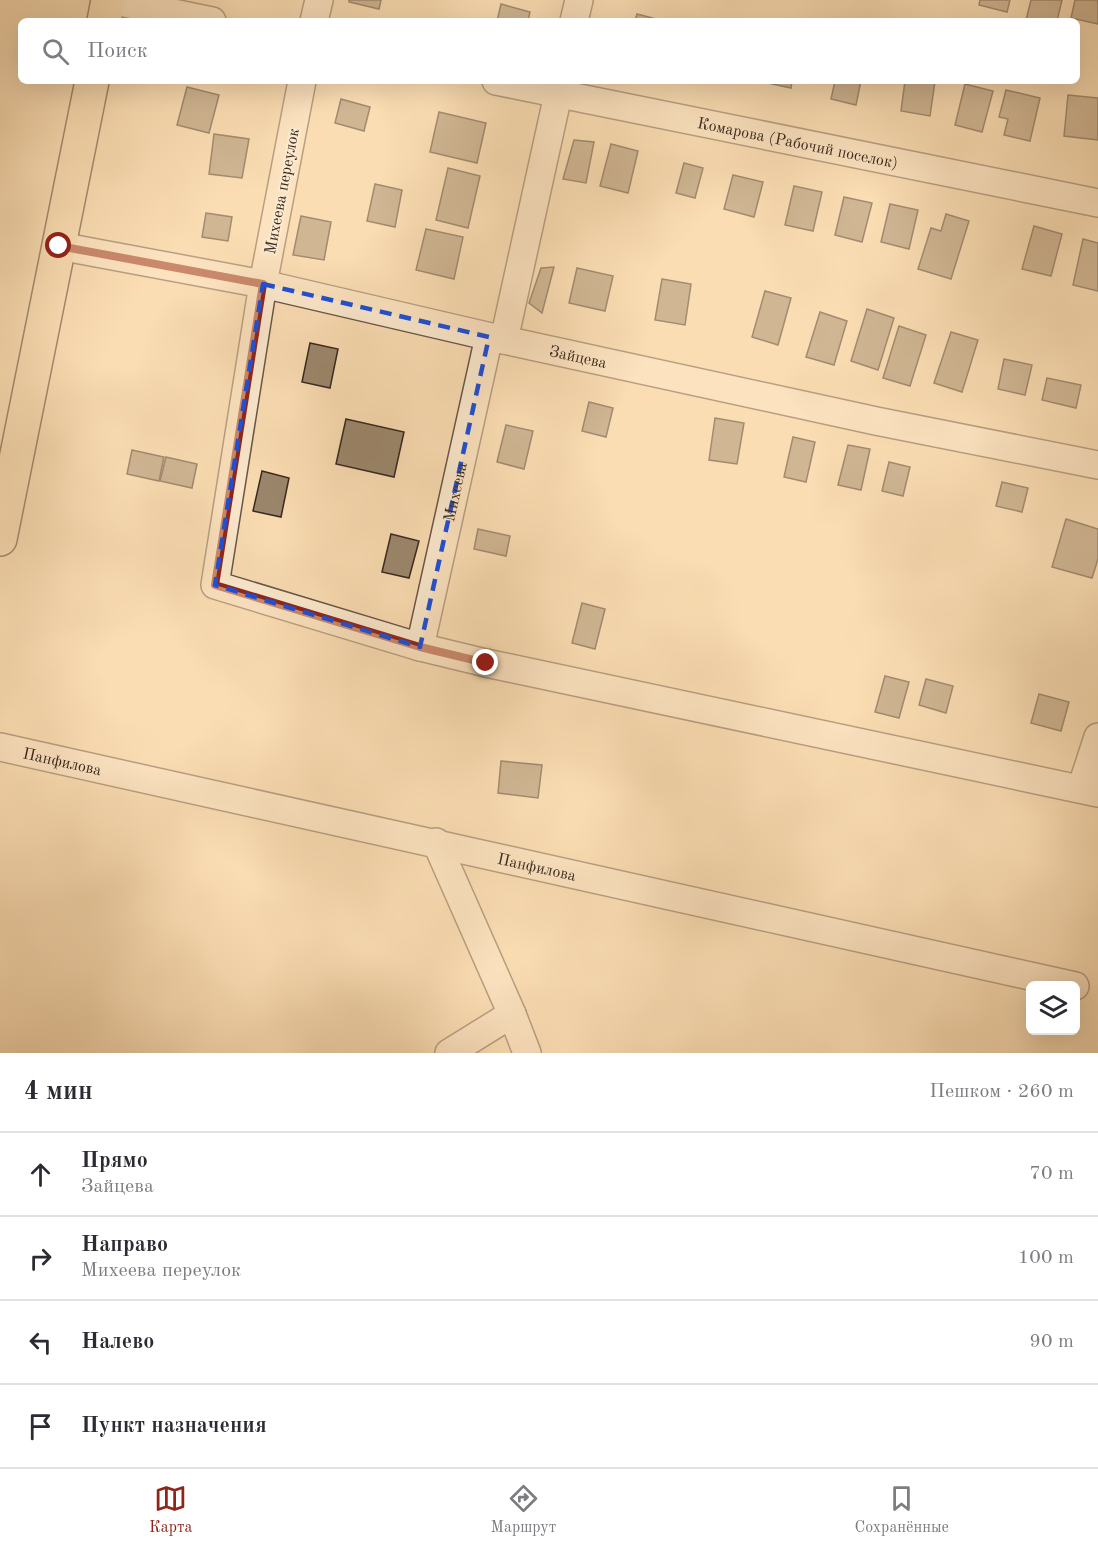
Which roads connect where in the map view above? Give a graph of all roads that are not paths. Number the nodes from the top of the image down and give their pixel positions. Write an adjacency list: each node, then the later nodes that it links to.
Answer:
1 (109, 0): 4 (highway); 5 (street)
2 (319, 0): 6 (street)
3 (579, 0): 7 (street)
4 (105, 18)
5 (197, 18)
6 (315, 18)
7 (575, 18)
8 (91, 84): 13 (highway)
9 (301, 84): 14 (street, Михеева переулок)
10 (523, 84): 11 (street, Комарова (Рабочий поселок))
11 (559, 88): 12 (street, Комарова (Рабочий поселок)); 15 (street, Михеева)
12 (1098, 202)
13 (59, 246): 14 (street, Зайцева); 17 (highway)
14 (263, 284): 15 (street, Зайцева); 18 (street, Михеева переулок)
15 (496, 338): 16 (street, Зайцева); 18 (street, Михеева)
16 (1098, 465)
17 (0, 539)
18 (420, 647): 21 (street)
19 (1098, 737): 21 (street)
20 (0, 747): 22 (street, Панфилова)
21 (1090, 791)
22 (436, 842): 23 (street, Панфилова); 26 (street)
23 (1053, 981)
24 (1080, 987): 25 (street, Панфилова)
25 (1098, 991)
26 (512, 1014): 27 (street); 28 (street)
27 (449, 1053)
28 (527, 1053)

